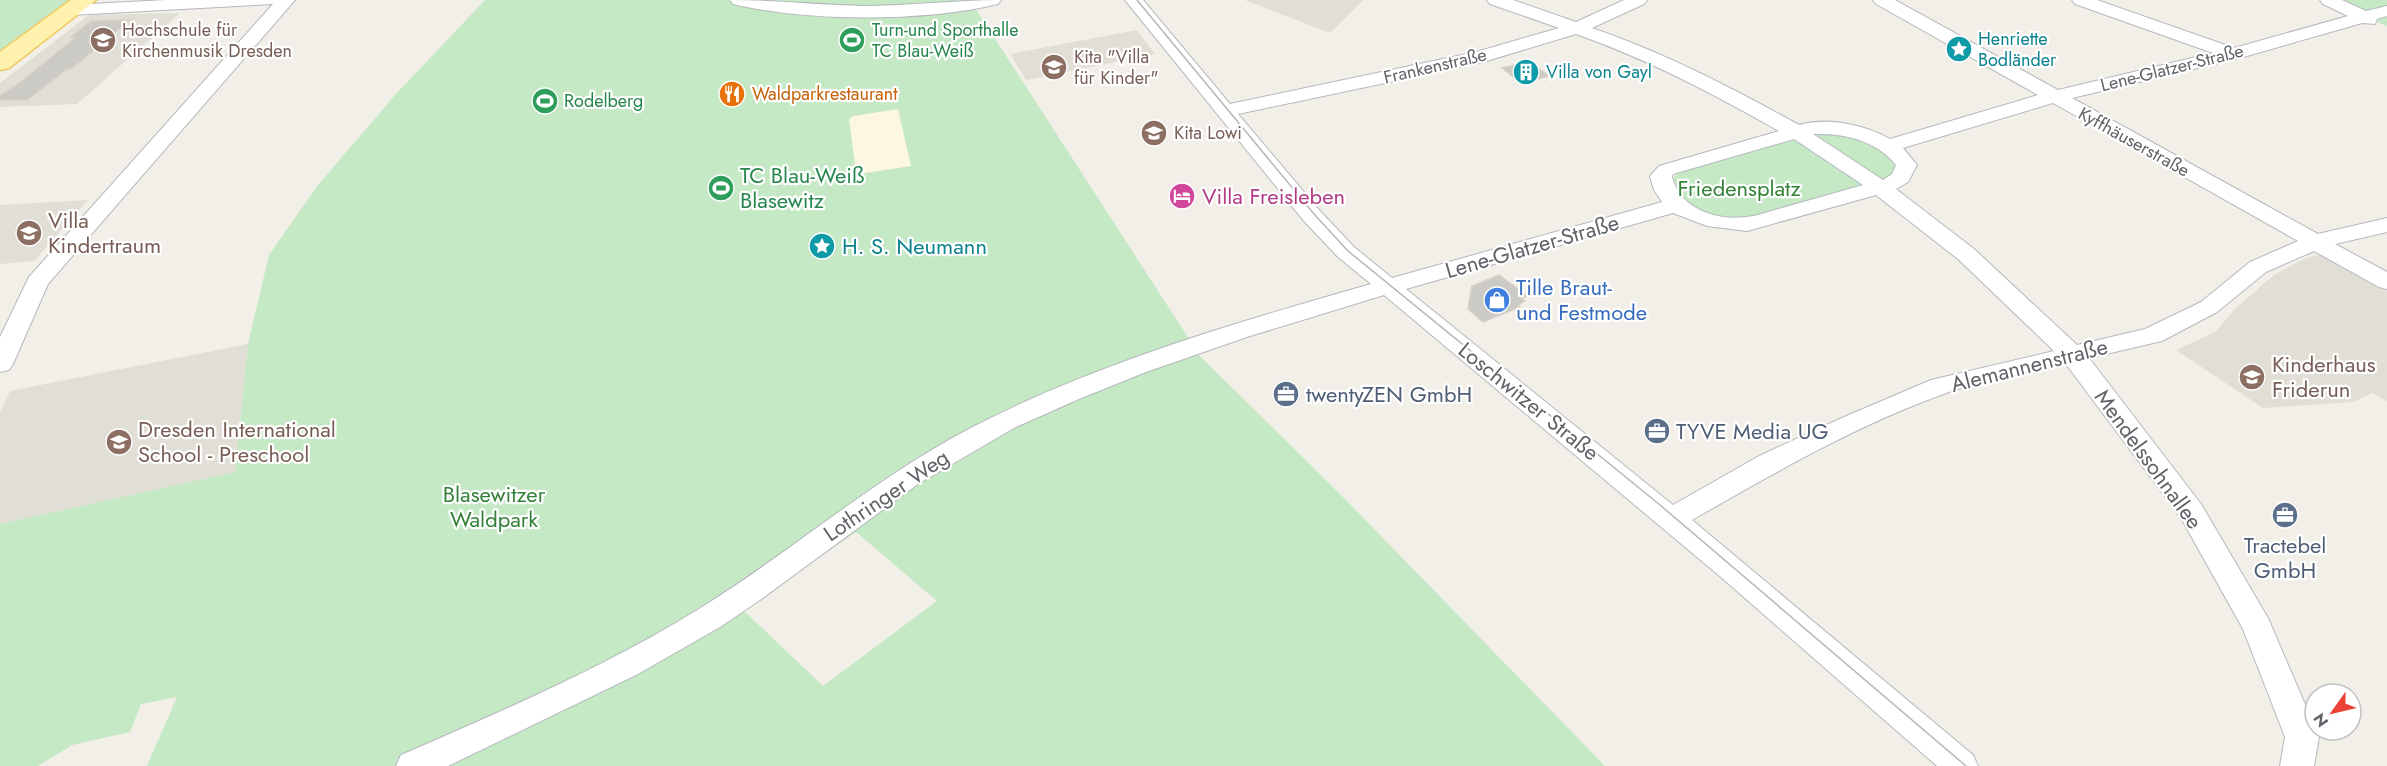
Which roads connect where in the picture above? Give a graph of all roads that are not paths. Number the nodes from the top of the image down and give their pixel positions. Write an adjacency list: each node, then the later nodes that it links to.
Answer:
1 (271, 0): 2 (street); 12 (street)
2 (286, 0): 3 (street); 30 (street)
3 (295, 0)
4 (739, 0): 5 (street)
5 (992, 0)
6 (1134, 0): 20 (street, Loschwitzer Straße)
7 (1496, 0): 16 (street)
8 (1638, 0): 16 (street, Frankenstraße)
9 (1882, 0): 19 (street, Kyffhäuserstraße)
10 (2081, 0): 17 (street)
11 (2329, 0): 14 (street)
12 (78, 5): 18 (main road)
13 (2387, 11): 14 (street, Lene-Glatzer-Straße)
14 (2362, 18): 15 (street); 17 (street, Lene-Glatzer-Straße)
15 (2387, 27)
16 (1578, 28): 20 (street, Frankenstraße); 21 (street)
17 (2233, 54): 19 (street, Lene-Glatzer-Straße)
18 (0, 63)
19 (2053, 97): 22 (street, Lene-Glatzer-Straße); 26 (street, Kyffhäuserstraße)
20 (1225, 111): 28 (street, Loschwitzer Straße)
21 (1796, 132): 22 (street); 23 (street); 24 (street)
22 (1888, 146): 23 (street)
23 (1881, 188): 24 (street); 29 (street, Mendelssohnallee)
24 (1677, 205): 28 (street, Lene-Glatzer-Straße)
25 (2387, 225): 26 (street, Alemannenstraße)
26 (2315, 242): 27 (street, Kyffhäuserstraße); 29 (street, Alemannenstraße)
27 (2387, 282)
28 (1388, 286): 31 (street, Loschwitzer Straße); 32 (street, Lothringer Weg)
29 (2072, 354): 31 (street, Alemannenstraße); 34 (street, Mendelssohnallee)
30 (0, 364)
31 (1673, 518): 33 (street, Loschwitzer Straße)
32 (413, 766)
33 (1960, 766)
34 (2297, 766)

